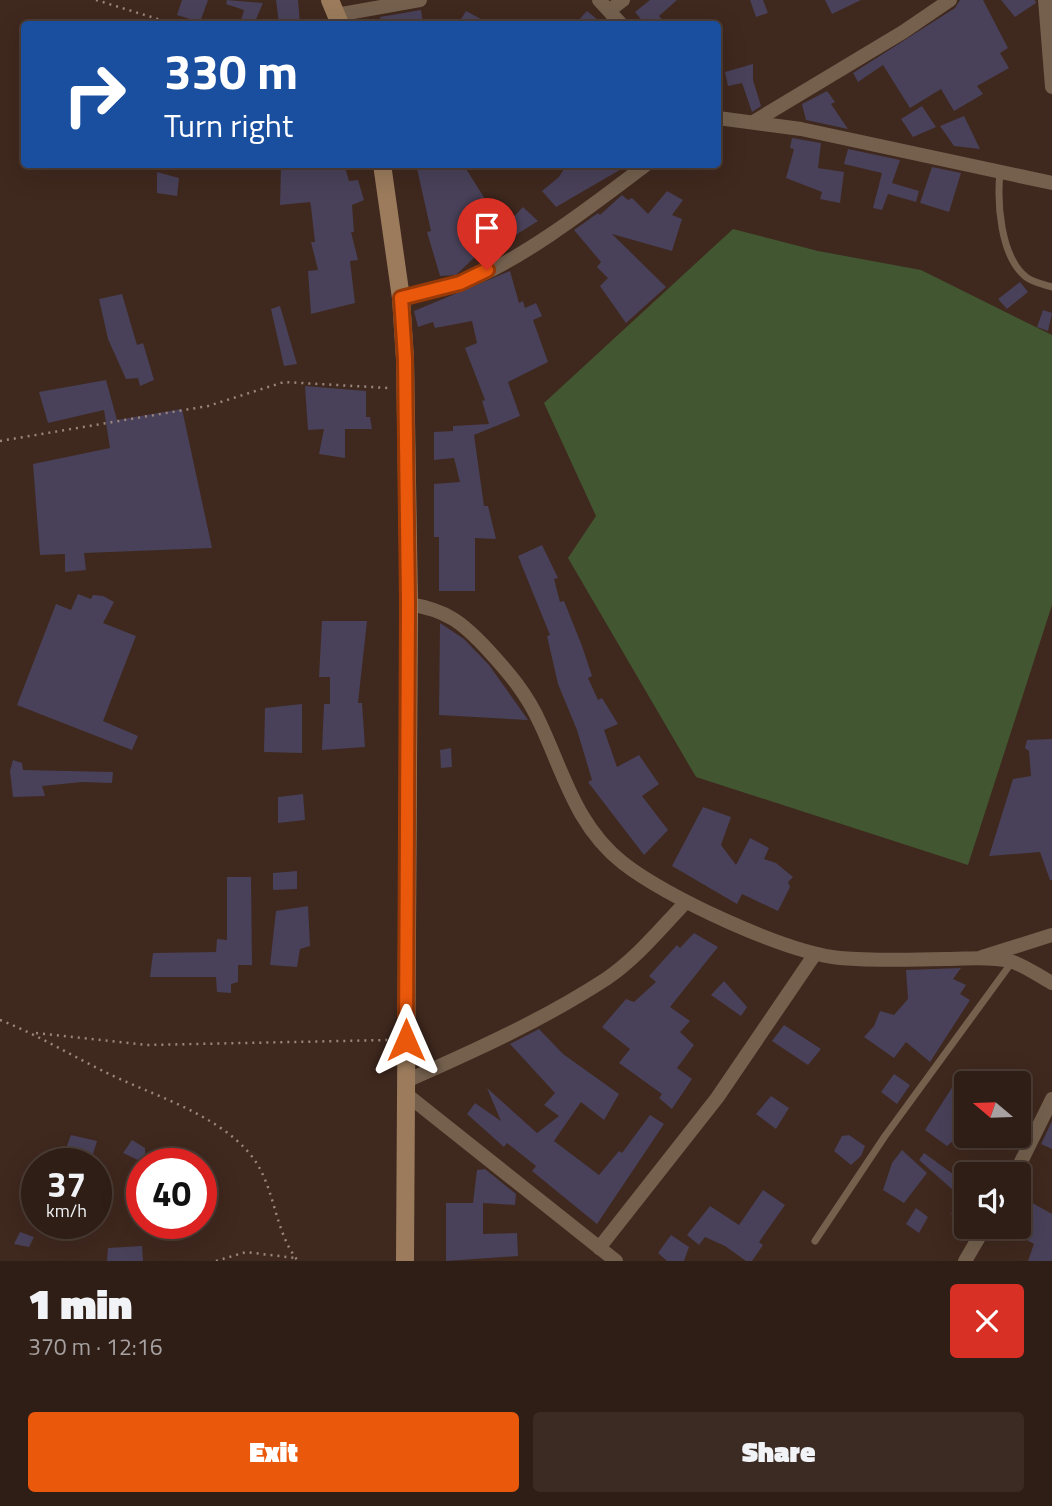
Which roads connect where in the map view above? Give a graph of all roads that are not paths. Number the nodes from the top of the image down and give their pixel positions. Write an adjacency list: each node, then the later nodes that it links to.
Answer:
1 (420, 0): 6 (street)
2 (623, 0): 5 (street)
3 (950, 0): 10 (street)
4 (1045, 0): 8 (street)
5 (604, 5): 7 (street)
6 (335, 13)
7 (618, 21)
8 (1052, 87)
9 (721, 118): 10 (street)
10 (755, 121): 13 (street)
11 (383, 168): 16 (street)
12 (641, 168): 16 (street)
13 (1000, 172): 14 (street); 15 (lane)
14 (1052, 183)
15 (1052, 287)
16 (401, 298): 17 (street)
17 (408, 604): 18 (street); 24 (street)
18 (686, 902): 20 (street); 24 (street)
19 (1052, 935): 21 (street)
20 (815, 954): 21 (street); 29 (street)
21 (977, 958): 22 (street)
22 (1012, 962): 23 (street); 28 (lane)
23 (1052, 983)
24 (406, 1087): 29 (street); 30 (street)
25 (1052, 1100): 26 (street)
26 (1021, 1162)
27 (978, 1239): 32 (street)
28 (815, 1241)
29 (599, 1248): 31 (street)
30 (405, 1261)
31 (616, 1261)
32 (965, 1261)

